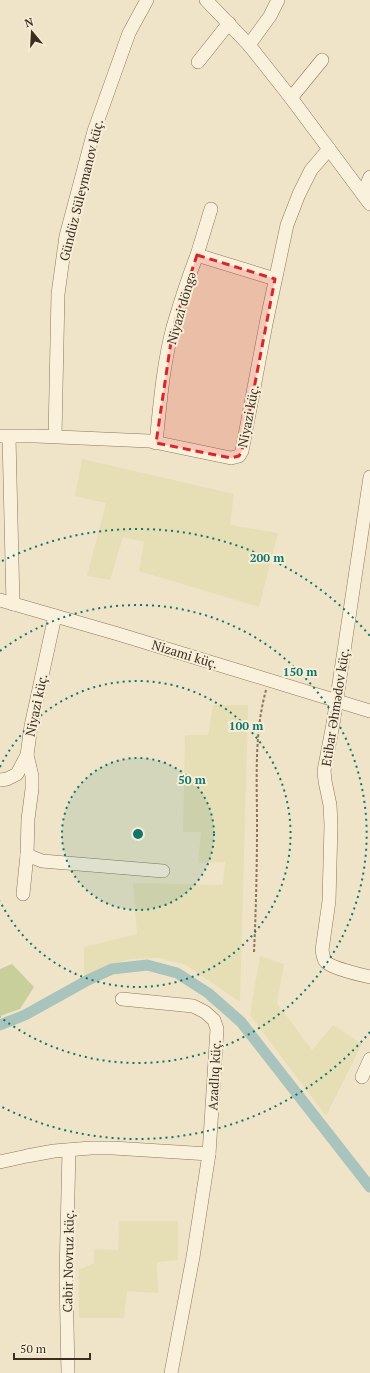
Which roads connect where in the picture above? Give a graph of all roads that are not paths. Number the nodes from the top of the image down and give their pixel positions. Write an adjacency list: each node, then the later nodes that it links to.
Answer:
1 (147, 0): 15 (street, Gündüz Süleymanov küç.)
2 (206, 0): 4 (street)
3 (278, 0): 5 (street)
4 (229, 23): 5 (street); 7 (street)
5 (250, 45): 8 (street)
6 (322, 60): 8 (street)
7 (198, 62)
8 (291, 98): 9 (street)
9 (329, 149): 11 (street); 14 (street, Niyazi küç.)
10 (370, 178): 11 (street)
11 (367, 199)
12 (211, 209): 13 (street)
13 (197, 254): 14 (street, Niyazi döngə); 17 (street, Niyazi döngə)
14 (276, 279): 17 (street, Niyazi küç.)
15 (54, 436): 16 (street, Niyazi küç.); 17 (street, Niyazi küç.)
16 (4, 437): 20 (street)
17 (156, 443)
18 (370, 477): 22 (street, Etibar Əhmədov küç.)
19 (0, 600): 20 (street, Nizami küç.)
20 (13, 604): 21 (street, Nizami küç.)
21 (55, 616): 22 (street, Nizami küç.); 24 (street, Niyazi küç.)
22 (336, 700): 23 (street, Nizami küç.); 29 (street, Etibar Əhmədov küç.)
23 (370, 710)
24 (27, 755): 25 (street, Niyazi küç.); 26 (street)
25 (0, 780)
26 (27, 855): 27 (street); 28 (street)
27 (162, 871)
28 (23, 894)
29 (370, 976)
30 (122, 999): 34 (street, Azadlıq küç.)
31 (370, 1058): 32 (street)
32 (362, 1077)
33 (69, 1150): 34 (street); 35 (street); 36 (street, Cabir Novruz küç.)
34 (209, 1154): 37 (street, Azadlıq küç.)
35 (0, 1162)
36 (68, 1373)
37 (171, 1373)

